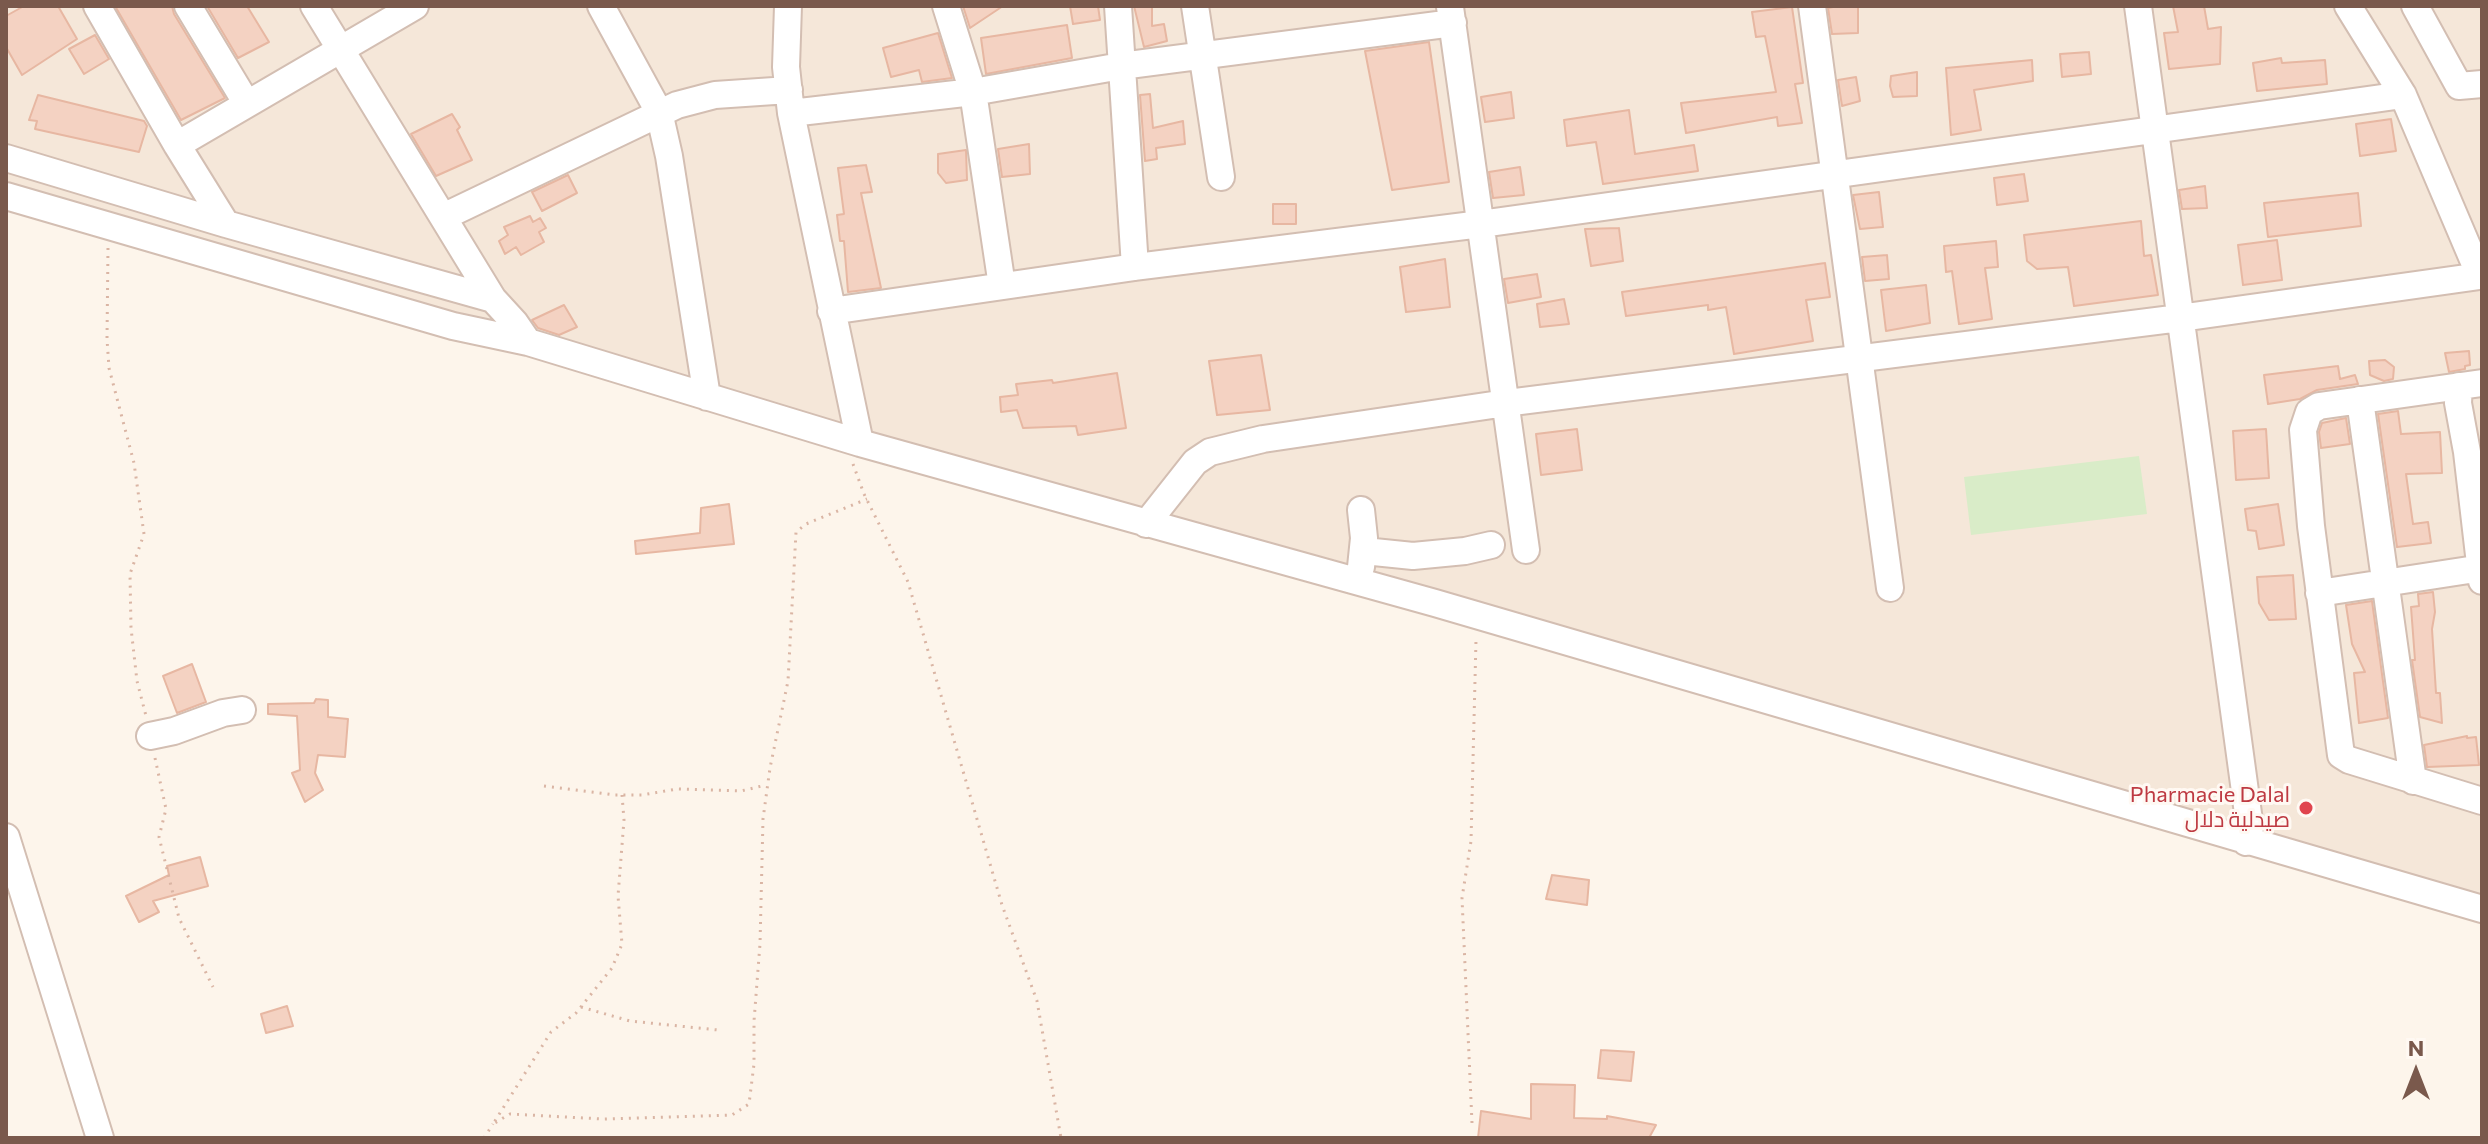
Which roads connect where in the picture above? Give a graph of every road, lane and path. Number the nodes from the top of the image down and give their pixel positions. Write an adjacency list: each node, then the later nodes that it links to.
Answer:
1 (97, 6): 25 (street)
2 (188, 6): 22 (street)
3 (314, 6): 15 (street)
4 (415, 6): 15 (street)
5 (601, 6): 23 (street)
6 (788, 6): 21 (street)
7 (946, 6): 19 (street)
8 (1118, 6): 17 (street)
9 (1195, 6): 16 (street)
10 (1812, 6): 27 (street)
11 (2138, 6): 24 (street)
12 (2348, 6): 20 (street)
13 (2415, 6): 18 (street)
14 (1452, 15): 16 (street); 32 (street)
15 (340, 52): 22 (street); 30 (street)
16 (1205, 57): 17 (street); 28 (street)
17 (1121, 66): 19 (street); 34 (street)
18 (2482, 84)
19 (973, 92): 21 (street); 36 (street)
20 (2403, 95): 24 (street); 35 (street)
21 (790, 102): 23 (street); 39 (street)
22 (247, 104): 25 (street)
23 (659, 112): 30 (street); 45 (street)
24 (2156, 131): 27 (street); 40 (street)
25 (177, 145): 31 (street)
26 (6, 158): 31 (street)
27 (1833, 175): 32 (street); 43 (street)
28 (1221, 177)
29 (6, 196): 33 (street)
30 (443, 217): 38 (street)
31 (226, 224): 37 (street)
32 (1481, 224): 34 (street); 47 (street)
33 (108, 225): 41 (street); 62 (path)
34 (1135, 267): 36 (street)
35 (2481, 279): 40 (street)
36 (1002, 286): 39 (street)
37 (464, 291): 38 (street); 41 (street)
38 (493, 299): 42 (street)
39 (831, 311): 48 (street)
40 (2180, 318): 43 (street); 69 (street)
41 (453, 326): 42 (street)
42 (528, 342): 45 (street)
43 (1858, 359): 47 (street); 58 (street)
44 (2471, 385): 46 (street); 55 (street)
45 (707, 397): 48 (street)
46 (2360, 400): 57 (street); 59 (street)
47 (1506, 403): 51 (street); 53 (street)
48 (852, 441): 49 (path); 51 (street)
49 (867, 499): 64 (path); 78 (path)
50 (1361, 510): 54 (street)
51 (1146, 524): 56 (street)
52 (1491, 545): 54 (street)
53 (1526, 550)
54 (1364, 551): 56 (street)
55 (2481, 573): 57 (street)
56 (1355, 581): 60 (street)
57 (2385, 582): 59 (street); 63 (street)
58 (1890, 588)
59 (2319, 593): 63 (street)
60 (1477, 616): 69 (street); 74 (path)
61 (242, 710): 62 (street)
62 (150, 736): 71 (path)
63 (2413, 781): 67 (street)
64 (768, 784): 66 (path); 75 (path)
65 (544, 786): 66 (path)
66 (622, 795): 72 (path)
67 (2482, 801)
68 (6, 837): 76 (street)
69 (2246, 842): 70 (street)
70 (2482, 909)
71 (213, 987)
72 (581, 1007): 73 (path); 75 (path)
73 (718, 1030)
74 (1472, 1123)
75 (493, 1124): 77 (path)
76 (100, 1138)
77 (484, 1138)
78 (1061, 1138)

